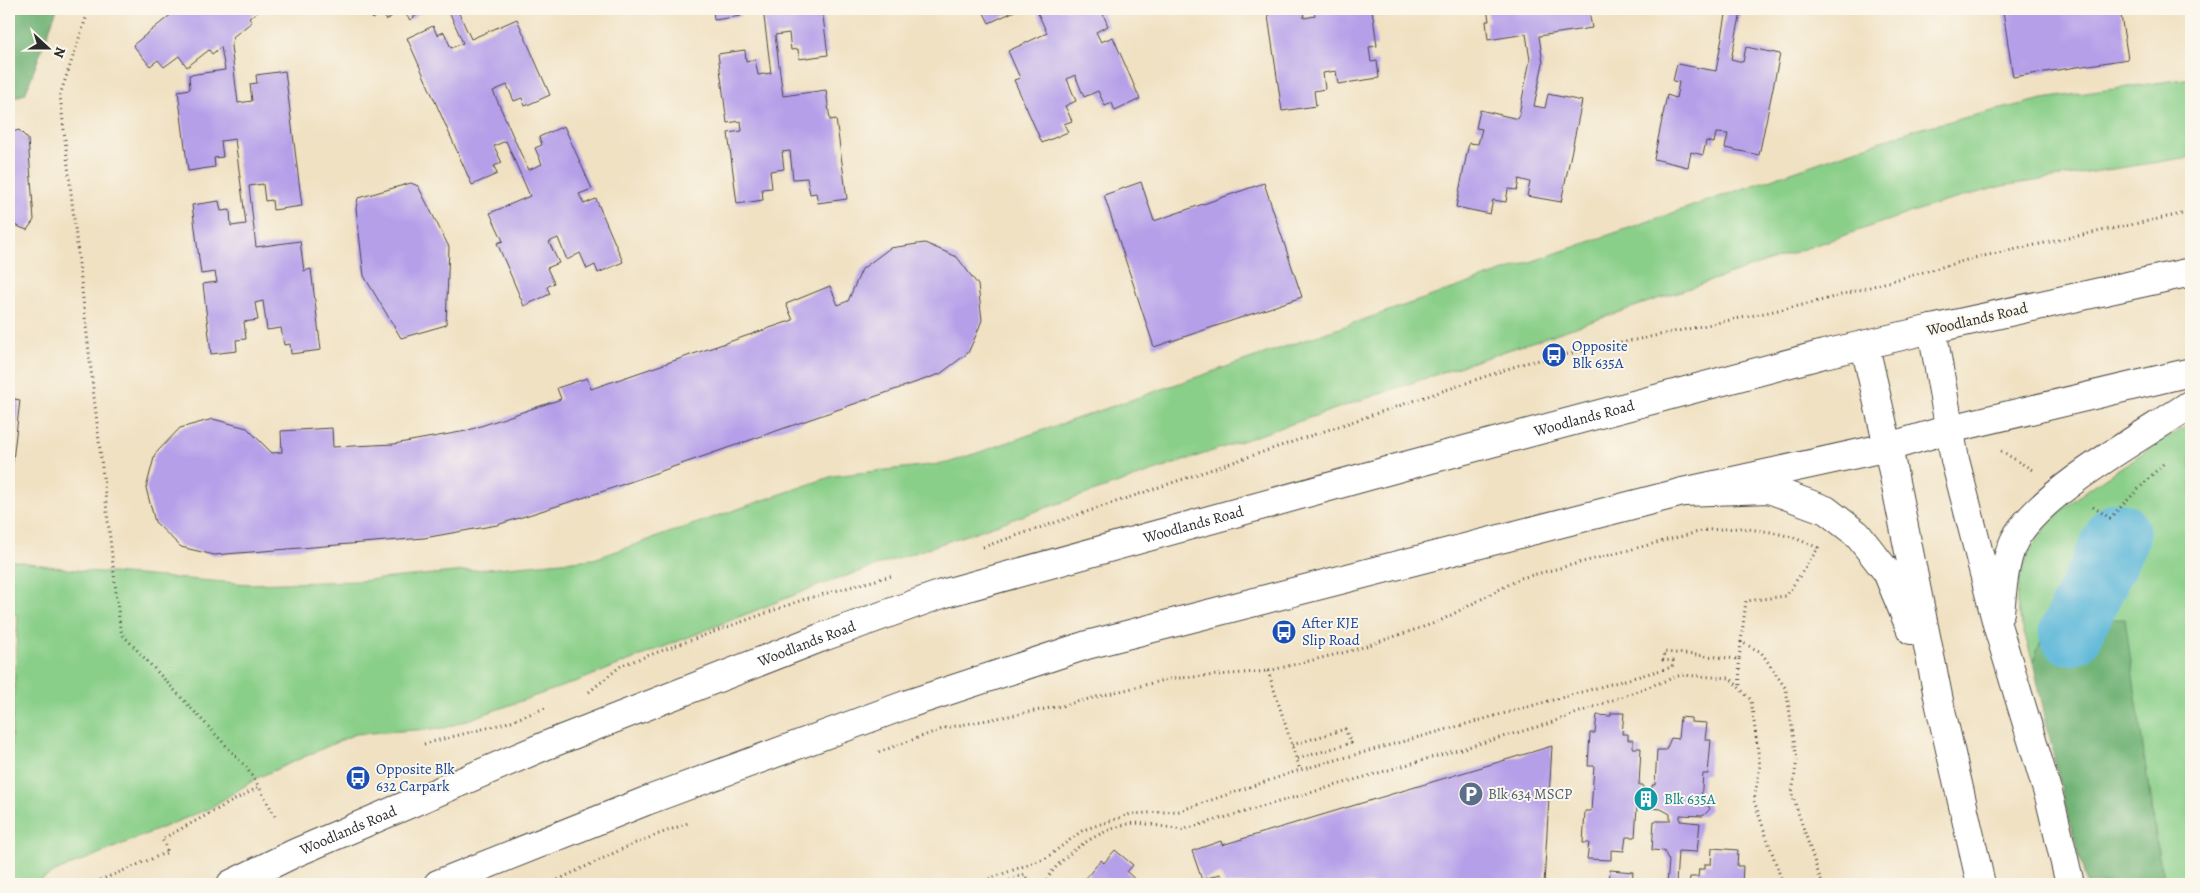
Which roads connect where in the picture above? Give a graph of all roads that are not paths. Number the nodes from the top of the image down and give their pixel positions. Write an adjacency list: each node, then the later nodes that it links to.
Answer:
1 (2191, 272): 2 (main road, Woodlands Road)
2 (1932, 329): 3 (main road, Woodlands Road); 6 (main road)
3 (1865, 346): 7 (main road); 11 (main road, Woodlands Road)
4 (2191, 372): 6 (main road)
5 (2191, 404): 9 (main road)
6 (1950, 429): 7 (main road); 9 (main road)
7 (1888, 447): 8 (main road); 10 (main road)
8 (1683, 492): 10 (main road); 12 (main road)
9 (1998, 628): 14 (main road)
10 (1940, 706): 13 (main road)
11 (231, 884)
12 (438, 884)
13 (1981, 884)
14 (2070, 884)

